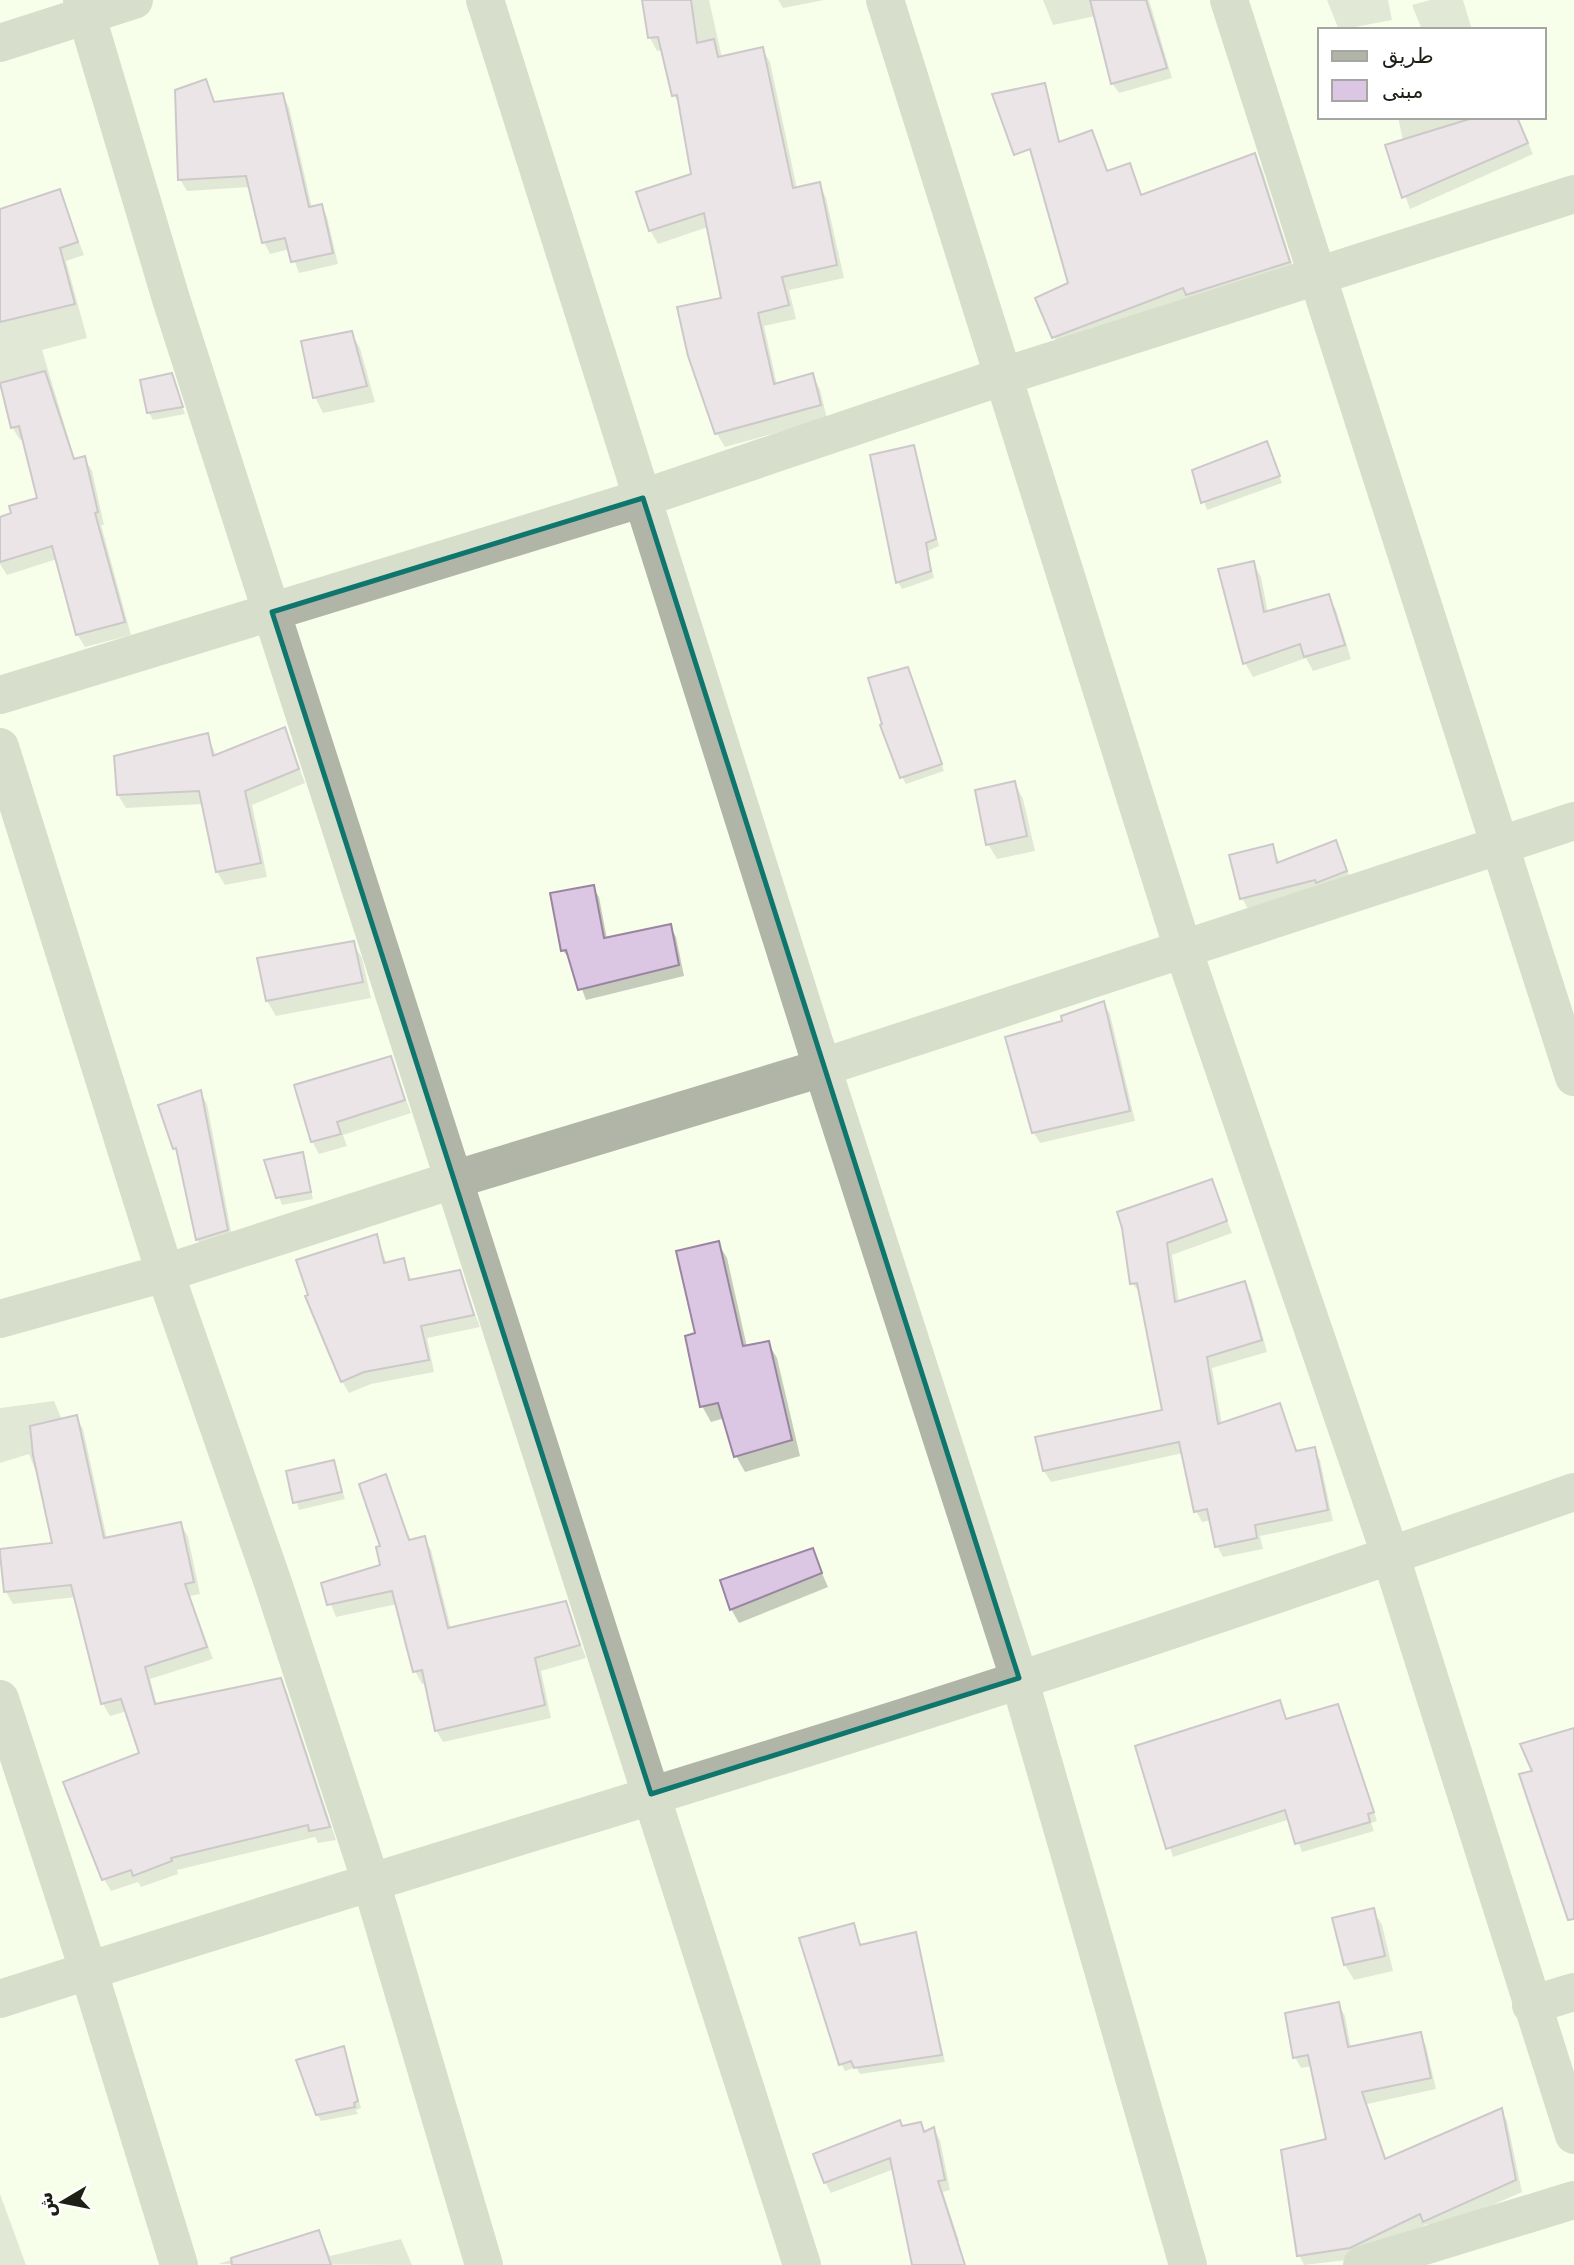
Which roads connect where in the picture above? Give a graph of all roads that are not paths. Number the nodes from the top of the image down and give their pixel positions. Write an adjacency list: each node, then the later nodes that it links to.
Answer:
1 (134, 0): 5 (street)
2 (485, 0): 10 (street)
3 (885, 0): 9 (street)
4 (1229, 0): 8 (street)
5 (85, 8): 6 (street); 11 (street)
6 (0, 43)
7 (1574, 194): 8 (street)
8 (1319, 277): 9 (street); 15 (street)
9 (1002, 377): 10 (street); 16 (street)
10 (643, 498): 11 (street); 17 (street)
11 (272, 612): 12 (street); 19 (street)
12 (0, 695)
13 (0, 747): 20 (street)
14 (1574, 821): 15 (street)
15 (1500, 847): 16 (street); 18 (street)
16 (1183, 949): 17 (street); 23 (street)
17 (822, 1067): 19 (street); 24 (street)
18 (1574, 1077)
19 (456, 1179): 20 (street); 26 (street)
20 (165, 1273): 21 (street); 27 (street)
21 (0, 1319)
22 (1574, 1492): 23 (street)
23 (1391, 1557): 24 (street); 31 (street)
24 (1019, 1678): 26 (street); 37 (street)
25 (0, 1699): 28 (street)
26 (651, 1794): 27 (street); 36 (street)
27 (371, 1882): 28 (street); 35 (street)
28 (88, 1969): 30 (street); 34 (street)
29 (1574, 1992): 31 (street)
30 (0, 1999)
31 (1531, 2005): 32 (street)
32 (1574, 2135)
33 (1574, 2200): 38 (street)
34 (179, 2265)
35 (484, 2265)
36 (802, 2265)
37 (1188, 2265)
38 (1362, 2265)

